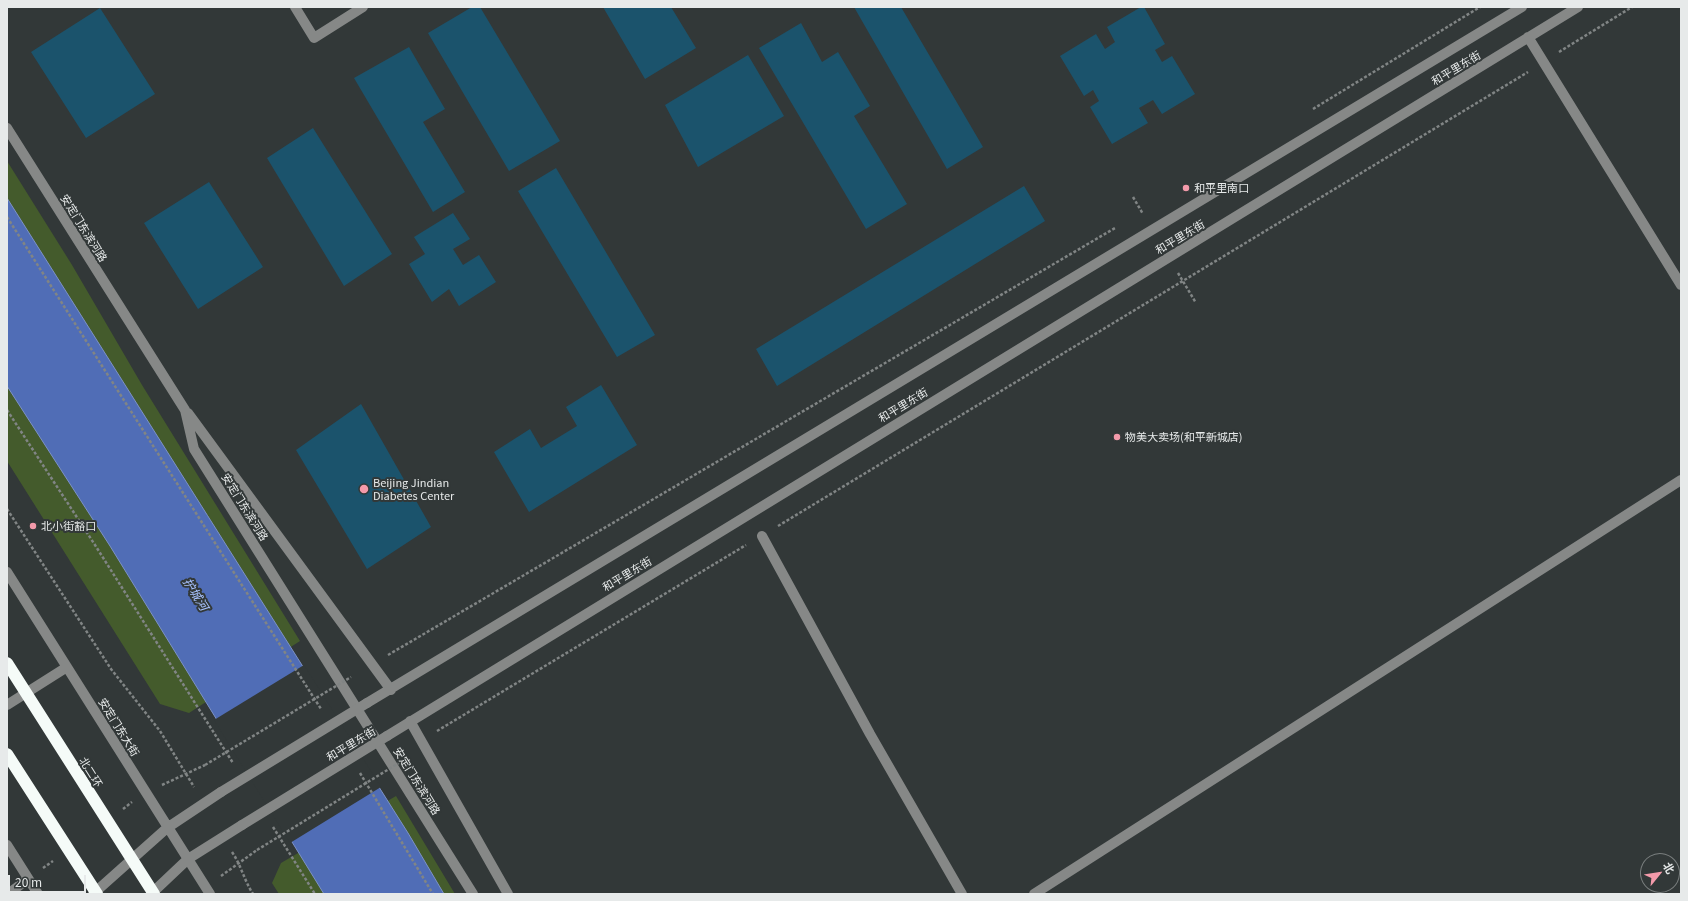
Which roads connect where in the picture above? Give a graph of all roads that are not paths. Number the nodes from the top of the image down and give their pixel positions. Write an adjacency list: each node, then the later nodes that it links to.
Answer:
1 (295, 7): 2 (street)
2 (363, 7)
3 (1522, 7): 14 (street, 和平里东街)
4 (1578, 7): 5 (street, 和平里东街)
5 (1528, 38): 7 (street); 16 (street, 和平里东街)
6 (7, 128): 8 (street, 安定门东滨河路)
7 (1681, 285)
8 (186, 410): 14 (street); 29 (street, 安定门东滨河路)
9 (1681, 480): 32 (street)
10 (762, 536): 31 (street)
11 (7, 572): 13 (street, 安定门东大街)
12 (7, 663): 28 (highway, 北二环, bridge)
13 (67, 667): 15 (street); 18 (street, 安定门东大街)
14 (391, 690): 18 (street, 和平里东街, bridge)
15 (7, 705)
16 (410, 721): 20 (street, 和平里东街, bridge); 30 (street)
17 (7, 754): 26 (highway, bridge)
18 (167, 828): 20 (street, 安定门东大街); 25 (street, 和平里东街)
19 (7, 845): 21 (street)
20 (188, 859): 22 (street, 安定门东大街); 27 (street, 和平里东街)
21 (28, 879): 23 (street); 24 (street)
22 (208, 891)
23 (8, 894)
24 (38, 894)
25 (93, 894)
26 (97, 894)
27 (151, 894)
28 (154, 894)
29 (473, 894)
30 (508, 894)
31 (962, 894)
32 (1034, 894)

